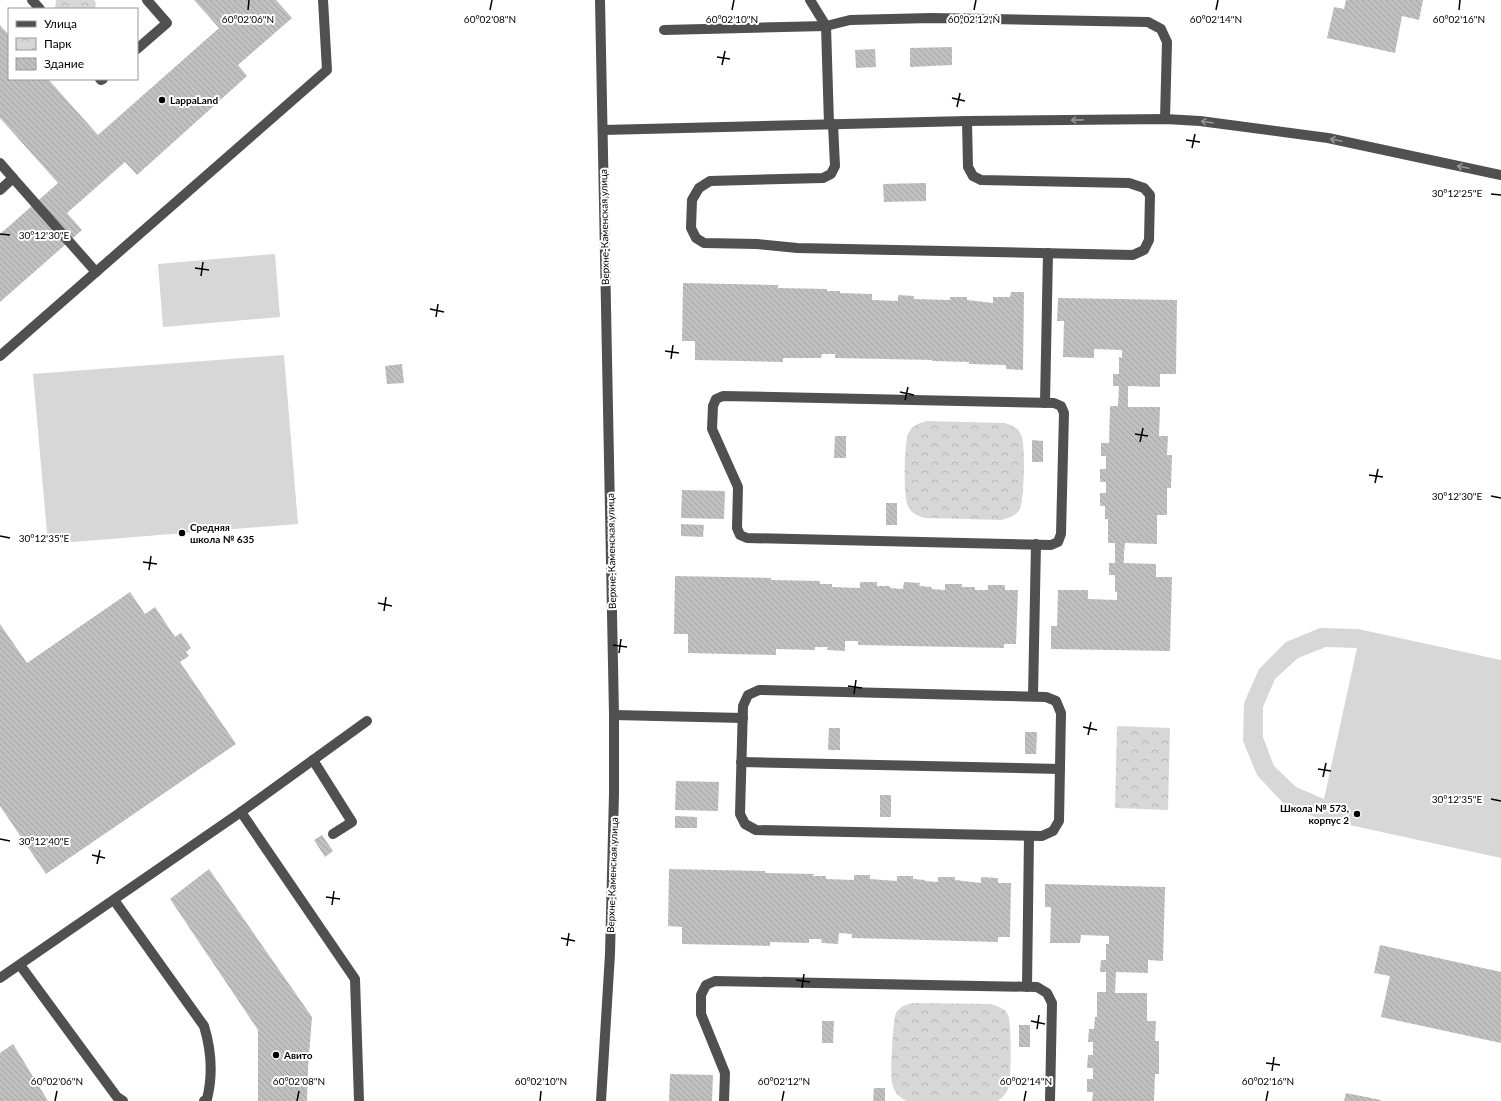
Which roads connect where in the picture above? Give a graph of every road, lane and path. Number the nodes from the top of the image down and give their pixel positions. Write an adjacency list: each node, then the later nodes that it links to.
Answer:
1 (32, 0): 6 (street)
2 (146, 0): 9 (street)
3 (323, 0): 19 (street)
4 (600, 0): 13 (street, Верхне-Каменская улица)
5 (810, 0): 7 (street)
6 (39, 8)
7 (826, 26): 8 (street); 10 (street); 12 (street)
8 (664, 30)
9 (138, 49)
10 (1165, 119): 11 (street, one-way to 11); 15 (street, one-way to 10)
11 (968, 121): 12 (street); 18 (street)
12 (831, 124): 13 (street); 18 (street)
13 (603, 130): 24 (street, Верхне-Каменская улица)
14 (0, 163): 16 (street)
15 (1501, 175)
16 (13, 178): 17 (street); 19 (street)
17 (0, 190)
18 (1048, 253): 21 (street)
19 (96, 272): 20 (street)
20 (0, 356)
21 (1045, 403): 22 (street); 22 (street)
22 (1036, 544): 23 (street)
23 (1032, 696): 25 (street); 29 (street)
24 (614, 715): 25 (street); 40 (street, Верхне-Каменская улица)
25 (743, 718): 28 (street)
26 (367, 721): 27 (street)
27 (312, 760): 30 (street); 31 (street)
28 (742, 762): 29 (street); 32 (street)
29 (1060, 769): 32 (street)
30 (241, 812): 33 (street); 39 (street)
31 (333, 834)
32 (1029, 836): 36 (street)
33 (114, 900): 34 (street); 38 (street)
34 (20, 965): 35 (street); 37 (street)
35 (0, 978)
36 (1027, 987): 41 (street); 42 (street)
37 (123, 1101)
38 (204, 1101)
39 (359, 1101)
40 (601, 1101)
41 (724, 1101)
42 (1050, 1101)

